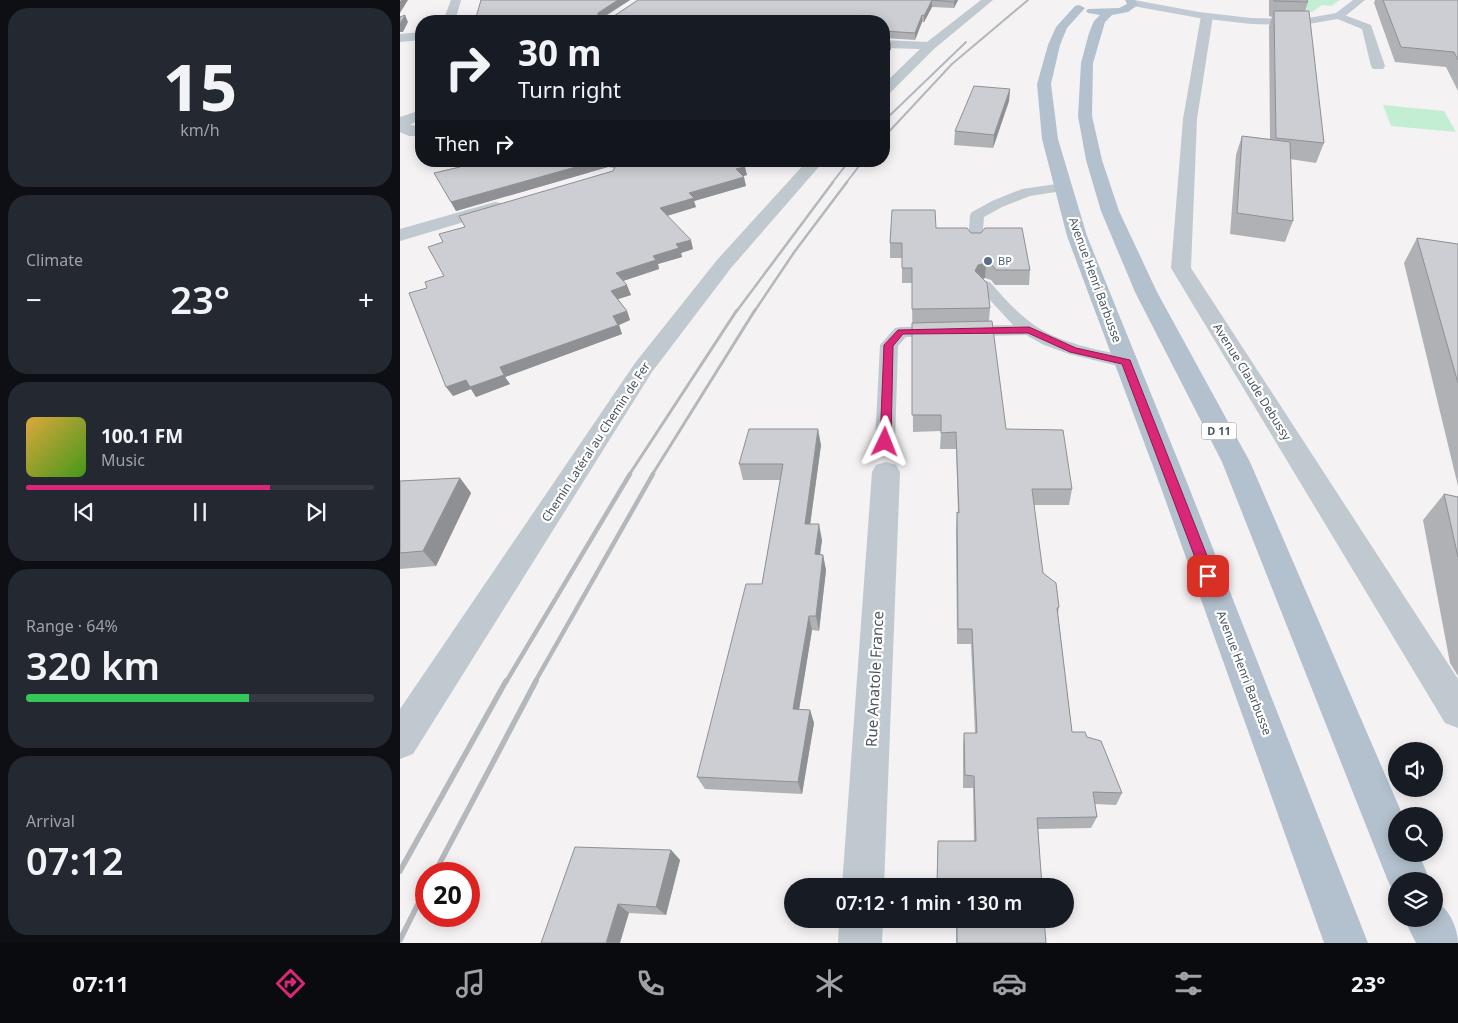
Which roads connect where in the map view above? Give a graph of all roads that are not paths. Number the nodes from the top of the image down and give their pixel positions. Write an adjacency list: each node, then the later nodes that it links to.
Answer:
1 (456, 0): 5 (street)
2 (988, 0): 11 (street)
3 (1360, 0): 7 (main road)
4 (1124, 6): 6 (main road); 17 (main road, Avenue Henri Barbusse); 27 (main road, D 11)
5 (451, 15)
6 (1203, 15): 7 (main road); 25 (street, Avenue Claude Debussy)
7 (1339, 16): 12 (street)
8 (415, 37): 9 (street)
9 (400, 38)
10 (890, 44): 11 (street)
11 (930, 46): 13 (street)
12 (1378, 66)
13 (890, 85)
14 (415, 111): 15 (street)
15 (408, 126)
16 (811, 167): 26 (street, Chemin Latéral au Chemin de Fer)
17 (1063, 187): 20 (lane); 23 (main road, Avenue Henri Barbusse)
18 (514, 202): 19 (street)
19 (400, 235)
20 (976, 243)
21 (984, 285): 22 (lane)
22 (1029, 330): 23 (lane); 24 (lane)
23 (1126, 362): 32 (main road, Avenue Henri Barbusse)
24 (886, 457): 28 (street, Rue Anatole France)
25 (1458, 711)
26 (400, 741)
27 (1388, 830)
28 (863, 878)
29 (1431, 927): 33 (main road)
30 (861, 928): 31 (street)
31 (860, 943)
32 (1346, 943)
33 (1440, 943)

